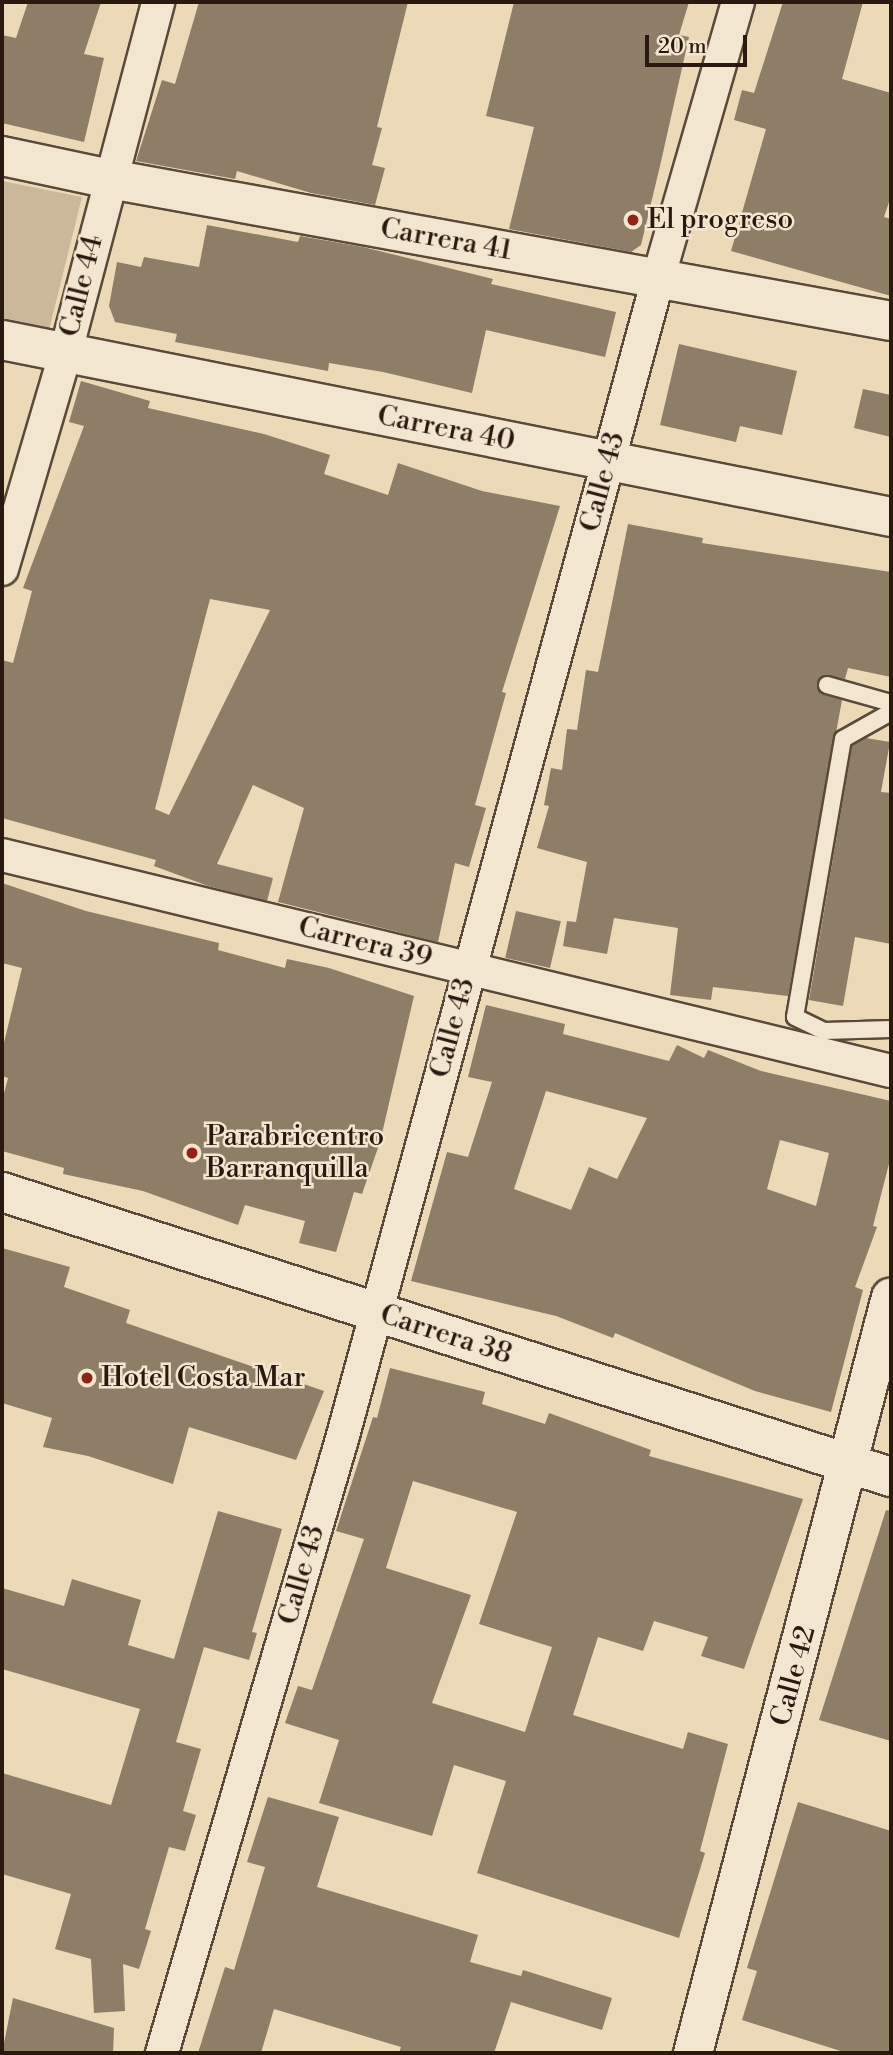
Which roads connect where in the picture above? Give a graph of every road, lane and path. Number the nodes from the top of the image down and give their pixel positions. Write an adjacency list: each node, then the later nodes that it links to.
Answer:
1 (158, 2): 4 (street, Calle 44)
2 (738, 2): 5 (street, Calle 43)
3 (2, 156): 4 (street, Carrera 41)
4 (110, 180): 5 (street, Carrera 41); 8 (street, Calle 44)
5 (658, 279): 6 (street, Carrera 41); 9 (street, Calle 43)
6 (891, 321)
7 (2, 340): 8 (street, Carrera 40)
8 (65, 355): 9 (street, Carrera 40); 11 (street, Calle 44)
9 (609, 461): 10 (street, Carrera 40); 16 (street, Calle 43)
10 (891, 517)
11 (2, 569)
12 (827, 685): 13 (lane)
13 (891, 703)
14 (891, 712): 17 (lane)
15 (2, 855): 16 (street, Carrera 39)
16 (469, 968): 18 (street, Carrera 39); 21 (street, Calle 43)
17 (891, 1029)
18 (891, 1071)
19 (2, 1192): 21 (street, Carrera 38)
20 (891, 1297): 22 (street, Calle 42)
21 (375, 1313): 22 (street, Carrera 38); 24 (street, Calle 43)
22 (850, 1464): 23 (street, Carrera 38); 25 (street, Calle 42)
23 (891, 1477)
24 (162, 2053)
25 (693, 2053)

